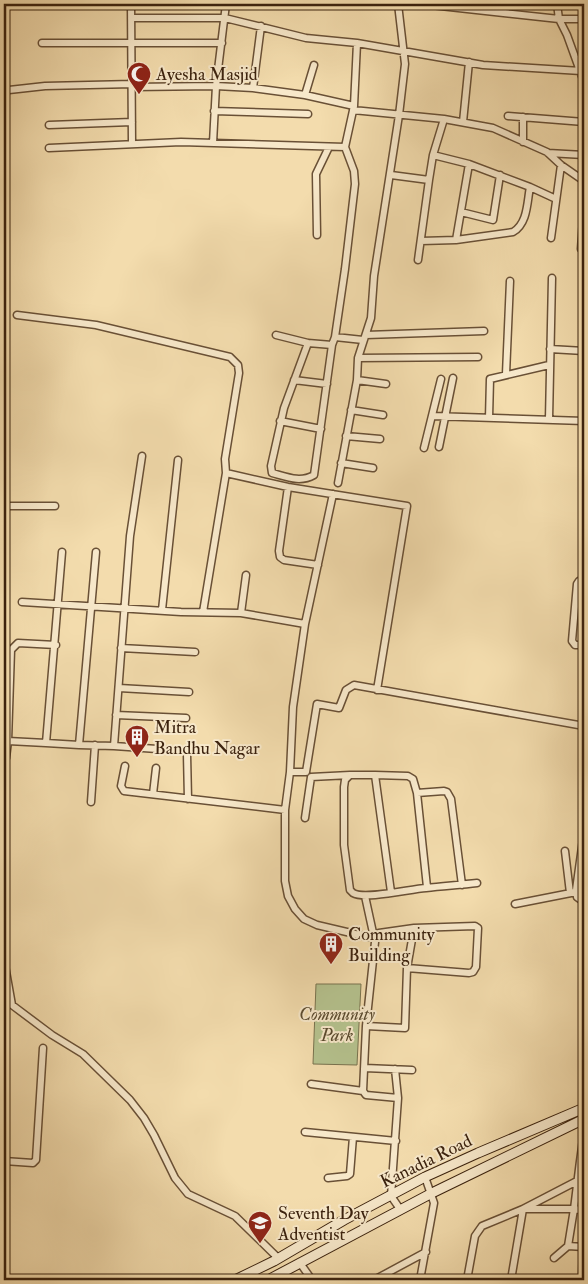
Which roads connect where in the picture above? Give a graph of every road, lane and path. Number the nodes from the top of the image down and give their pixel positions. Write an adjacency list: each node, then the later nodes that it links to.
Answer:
1 (131, 4): 6 (street)
2 (226, 4): 7 (street)
3 (398, 4): 15 (street)
4 (422, 4): 8 (street)
5 (557, 4): 8 (street)
6 (131, 18): 7 (street); 11 (street)
7 (225, 18): 10 (street); 13 (street)
8 (559, 19): 9 (street); 16 (street)
9 (584, 19)
10 (261, 26): 14 (street); 24 (street)
11 (132, 42): 12 (street); 13 (street); 22 (street)
12 (42, 43)
13 (222, 43): 23 (street)
14 (357, 43): 15 (street); 27 (street)
15 (404, 51): 18 (street); 30 (street)
16 (576, 59): 17 (street); 20 (street)
17 (584, 59)
18 (470, 62): 20 (street); 35 (street)
19 (314, 65): 26 (street)
20 (580, 70): 21 (street)
21 (584, 82)
22 (132, 86): 23 (street); 25 (street); 34 (street)
23 (216, 86): 24 (street); 28 (street)
24 (253, 88): 26 (street)
25 (9, 90)
26 (306, 95): 27 (street)
27 (353, 108): 30 (street); 42 (street)
28 (214, 111): 29 (street); 39 (street)
29 (308, 114)
30 (399, 115): 33 (street); 49 (street)
31 (508, 116): 32 (street)
32 (523, 117): 36 (street); 38 (street)
33 (444, 120): 35 (street); 45 (street)
34 (132, 122): 37 (street); 40 (street)
35 (463, 122): 38 (street)
36 (584, 122)
37 (49, 125)
38 (522, 142): 44 (street)
39 (213, 143): 40 (street); 41 (street)
40 (132, 144): 43 (street)
41 (329, 147): 42 (street); 57 (street)
42 (345, 147): 68 (street)
43 (49, 148)
44 (547, 152): 46 (street); 48 (street)
45 (434, 155): 47 (street); 51 (street)
46 (584, 155)
47 (469, 164): 50 (street); 56 (street)
48 (561, 165): 52 (street); 54 (street)
49 (391, 175): 51 (street); 69 (street)
50 (500, 176): 53 (street); 56 (street)
51 (429, 180): 60 (street)
52 (584, 181)
53 (530, 187): 54 (street); 59 (street)
54 (556, 199): 58 (street)
55 (584, 205): 61 (street)
56 (461, 212): 59 (street)
57 (317, 235)
58 (551, 238)
59 (456, 240): 60 (street)
60 (421, 241): 62 (street)
61 (581, 249)
62 (418, 260)
63 (552, 278): 72 (street)
64 (510, 281): 77 (street)
65 (17, 315): 101 (street)
66 (484, 331): 69 (street)
67 (276, 335): 70 (street)
68 (335, 337): 69 (street); 71 (street)
69 (365, 338): 75 (street)
70 (308, 343): 71 (street); 80 (street)
71 (332, 345): 82 (street)
72 (550, 349): 73 (street); 76 (street)
73 (584, 351)
74 (478, 357): 75 (street)
75 (358, 358): 81 (street)
76 (550, 365): 77 (street); 89 (street)
77 (506, 374): 88 (street)
78 (453, 378): 87 (street)
79 (440, 379): 86 (street)
80 (294, 380): 82 (street); 90 (street)
81 (357, 380): 83 (street); 84 (street)
82 (327, 384): 92 (street)
83 (386, 384)
84 (350, 410): 85 (street); 93 (street)
85 (383, 415)
86 (432, 416): 87 (street); 96 (street)
87 (445, 417): 88 (street); 95 (street)
88 (489, 418): 89 (street)
89 (549, 419): 91 (street)
90 (280, 421): 92 (street); 92 (street)
91 (584, 421)
92 (321, 429)
93 (346, 436): 94 (street); 99 (street)
94 (380, 439)
95 (439, 447)
96 (424, 448)
97 (142, 456): 115 (street)
98 (178, 460): 116 (street)
99 (341, 463): 100 (street); 102 (street)
100 (373, 468)
101 (226, 473): 103 (street); 117 (street)
102 (338, 483)
103 (288, 487): 104 (street); 109 (street)
104 (333, 494): 109 (street); 125 (street)
105 (4, 506): 106 (street)
106 (55, 506)
107 (62, 552): 113 (street)
108 (96, 552): 114 (street)
109 (318, 565): 119 (street)
110 (246, 575): 118 (street)
111 (584, 580): 121 (street)
112 (22, 602): 113 (street)
113 (59, 605): 114 (street); 120 (street)
114 (91, 607): 115 (street); 132 (street)
115 (125, 608): 116 (street); 122 (street)
116 (162, 610): 117 (street)
117 (203, 612): 118 (street)
118 (241, 613): 119 (street)
119 (305, 624): 138 (street)
120 (56, 645): 130 (street); 131 (street)
121 (584, 645)
122 (121, 648): 123 (street); 124 (street)
123 (195, 652)
124 (118, 688): 126 (street); 127 (street)
125 (378, 690): 129 (street); 138 (street)
126 (189, 692)
127 (116, 715): 128 (street); 134 (street)
128 (186, 718)
129 (584, 726)
130 (8, 742): 131 (street); 135 (street)
131 (46, 743): 132 (street)
132 (79, 744): 133 (street)
133 (95, 745): 134 (street); 144 (street)
134 (114, 746): 143 (street)
135 (6, 758)
136 (125, 766): 142 (street)
137 (156, 768): 142 (street)
138 (290, 772): 145 (street)
139 (350, 775): 140 (street); 146 (street); 154 (street)
140 (375, 775): 141 (street); 152 (street)
141 (416, 793): 150 (street); 151 (street)
142 (153, 794): 143 (street)
143 (188, 799): 145 (street)
144 (91, 802)
145 (285, 810): 159 (street)
146 (305, 818)
147 (584, 832): 153 (street)
148 (566, 851): 153 (street)
149 (477, 884): 150 (street)
150 (462, 885): 151 (street)
151 (427, 887): 152 (street)
152 (391, 892): 154 (street)
153 (573, 892): 155 (street); 156 (street)
154 (365, 896): 159 (street)
155 (584, 902)
156 (515, 904)
157 (4, 919): 160 (street)
158 (414, 928): 159 (street); 162 (street); 162 (street)
159 (373, 937): 163 (street)
160 (4, 945)
161 (4, 960): 195 (street)
162 (407, 968): 163 (street)
163 (366, 1026): 165 (street)
164 (43, 1048): 180 (street)
165 (365, 1068): 166 (street); 169 (street)
166 (395, 1069): 167 (street); 170 (street)
167 (412, 1070)
168 (311, 1084): 169 (street)
169 (363, 1091): 170 (street)
170 (398, 1098): 178 (street)
171 (584, 1108): 172 (main road, Kanadia Road)
172 (563, 1117): 174 (main road); 179 (main road, Kanadia Road)
173 (584, 1119): 174 (main road, Kanadia Road)
174 (569, 1126): 182 (main road, Kanadia Road)
175 (305, 1132): 177 (street)
176 (584, 1132): 181 (street)
177 (353, 1137): 178 (street); 184 (street)
178 (396, 1140): 187 (street)
179 (478, 1153): 182 (main road); 183 (main road, Kanadia Road)
180 (4, 1161)
181 (582, 1161): 185 (street)
182 (484, 1167): 186 (main road, Kanadia Road)
183 (425, 1177): 186 (street); 187 (main road, Kanadia Road)
184 (328, 1178)
185 (577, 1181): 188 (street); 190 (street)
186 (432, 1193): 189 (main road, Kanadia Road); 194 (street)
187 (391, 1196): 189 (street); 195 (main road, Kanadia Road)
188 (523, 1209): 190 (street); 203 (street); 204 (street)
189 (400, 1210): 197 (main road, Kanadia Road)
190 (574, 1210): 191 (street); 192 (street)
191 (584, 1210)
192 (568, 1246): 193 (street); 196 (street)
193 (583, 1246): 205 (street)
194 (426, 1252): 201 (street); 202 (street)
195 (278, 1258): 198 (main road, Kanadia Road)
196 (554, 1258)
197 (300, 1263): 199 (main road, Kanadia Road); 200 (street)
198 (234, 1280)
199 (268, 1280)
200 (312, 1280)
201 (374, 1280)
202 (420, 1280)
203 (467, 1280)
204 (511, 1280)
205 (582, 1280)

